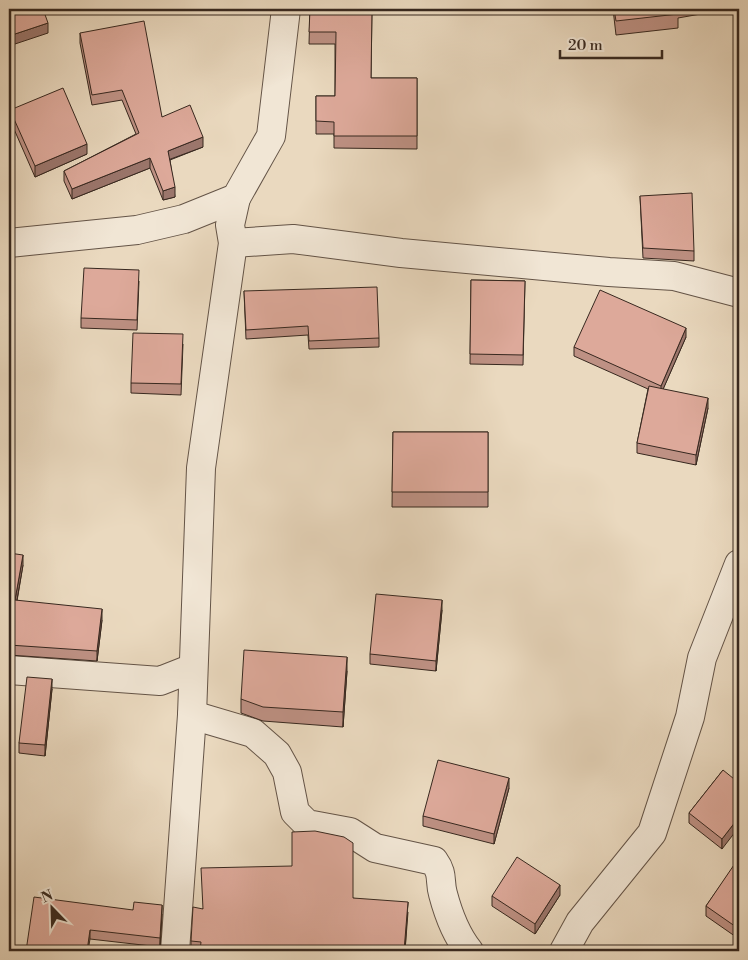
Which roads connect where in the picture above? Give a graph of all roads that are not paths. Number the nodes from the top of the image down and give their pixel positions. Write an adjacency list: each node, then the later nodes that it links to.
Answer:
1 (286, 9): 2 (street)
2 (236, 198): 3 (street); 4 (street)
3 (9, 243)
4 (233, 243): 5 (street); 7 (street)
5 (739, 293)
6 (739, 564): 12 (street)
7 (193, 668): 8 (street); 9 (street)
8 (9, 670)
9 (192, 715): 10 (street); 11 (street)
10 (174, 951)
11 (469, 951)
12 (564, 951)

